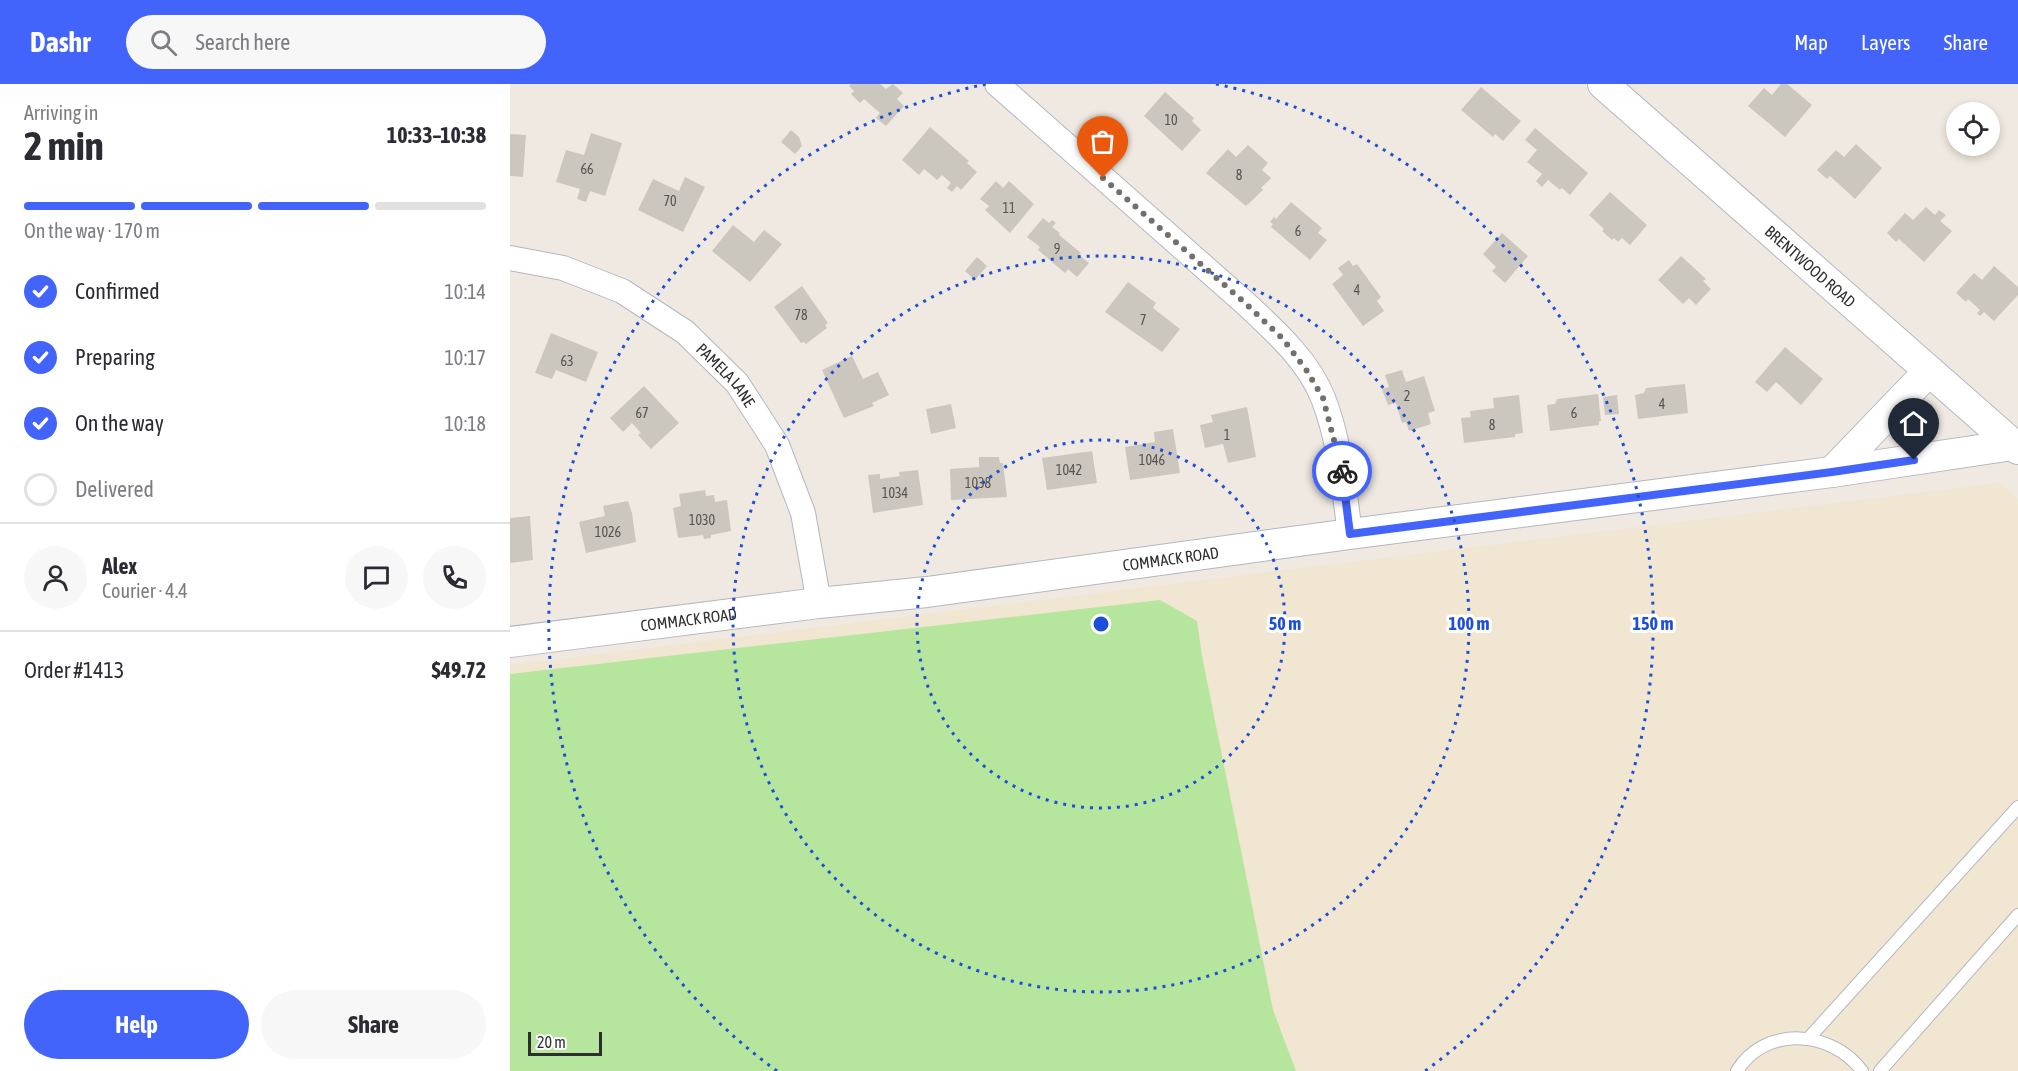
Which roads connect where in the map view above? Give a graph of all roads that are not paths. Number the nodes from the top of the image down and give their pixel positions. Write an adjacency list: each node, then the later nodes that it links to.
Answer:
1 (997, 84): 7 (street)
2 (1603, 84): 4 (street, BRENTWOOD ROAD)
3 (510, 258): 8 (street, PAMELA LANE)
4 (1929, 371): 5 (street, BRENTWOOD ROAD); 6 (street)
5 (2015, 447): 6 (street, COMMACK ROAD)
6 (1832, 472): 7 (street, COMMACK ROAD)
7 (1350, 534): 8 (street, COMMACK ROAD)
8 (819, 603): 9 (street, COMMACK ROAD)
9 (510, 642)
10 (2018, 807): 12 (lane)
11 (2018, 915): 15 (lane)
12 (1808, 1039): 13 (lane); 14 (lane)
13 (1737, 1071)
14 (1862, 1071)
15 (1880, 1071)

